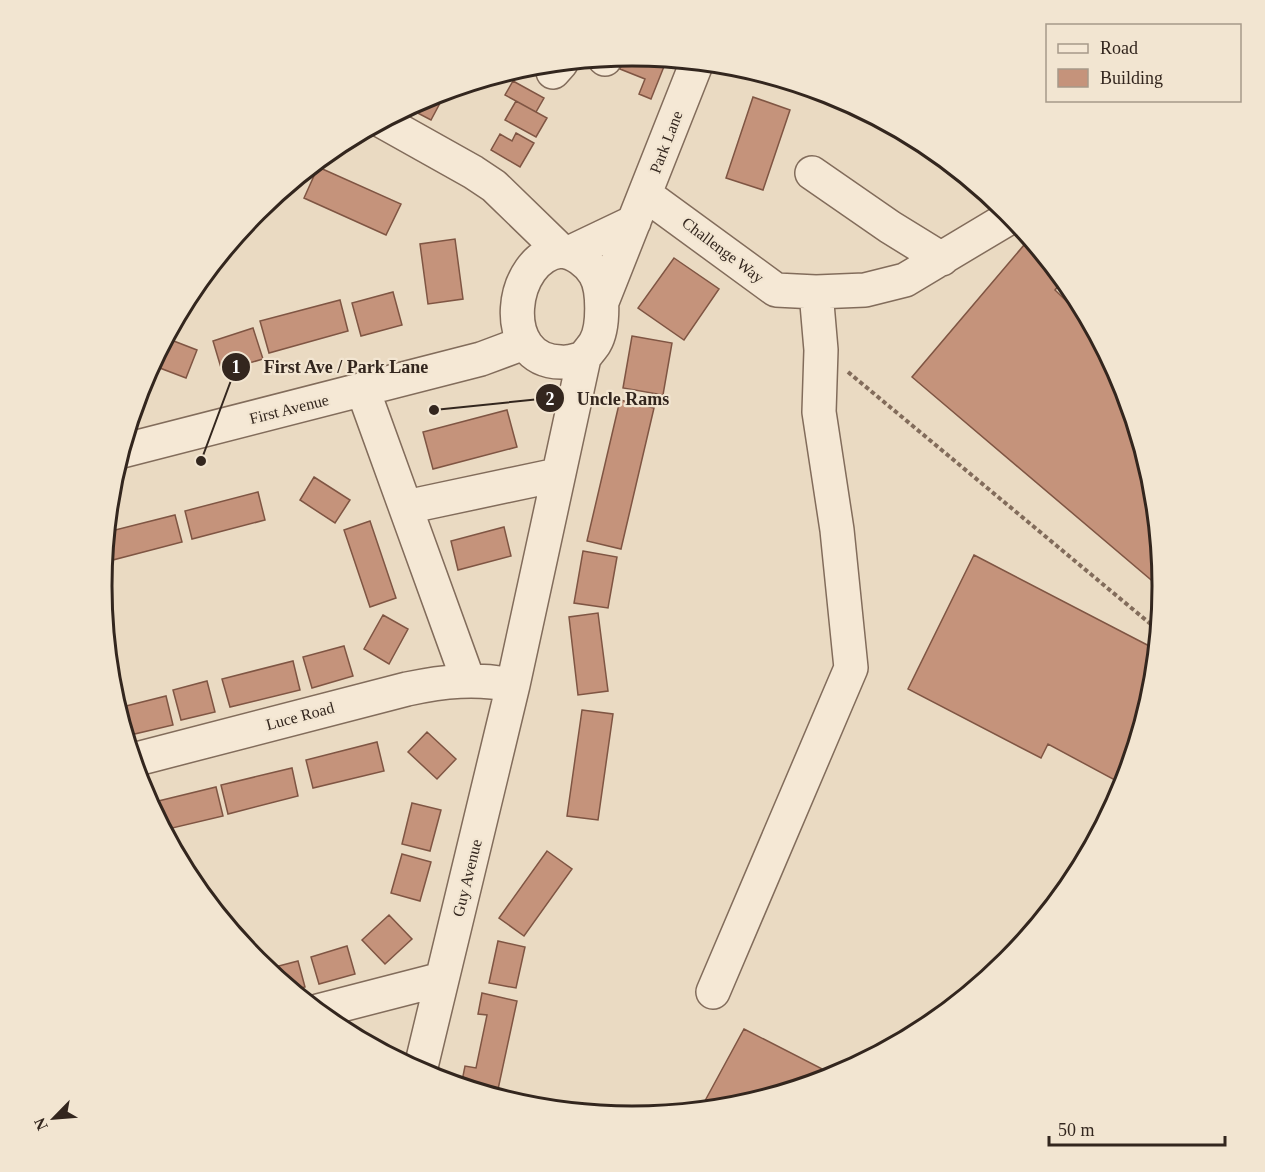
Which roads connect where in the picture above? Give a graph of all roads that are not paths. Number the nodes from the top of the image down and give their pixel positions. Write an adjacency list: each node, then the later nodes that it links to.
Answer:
1 (694, 69): 5 (street, Park Lane)
2 (391, 126): 4 (street)
3 (812, 173): 8 (street)
4 (510, 203): 7 (street); 9 (street)
5 (640, 208): 7 (street); 10 (street, Challenge Way); 11 (street, Park Lane)
6 (1003, 221): 8 (street, Challenge Way)
7 (566, 252): 9 (street); 11 (street)
8 (942, 259): 10 (street, Challenge Way)
9 (524, 280): 12 (street)
10 (816, 292): 22 (street)
11 (602, 302): 13 (street)
12 (524, 343): 13 (street); 14 (street, First Avenue)
13 (584, 358): 16 (street, Guy Avenue)
14 (363, 390): 15 (street, First Avenue); 17 (street)
15 (133, 442)
16 (557, 475): 17 (street); 19 (street, Guy Avenue)
17 (406, 507): 18 (street)
18 (468, 680): 19 (street); 20 (street, Luce Road)
19 (513, 686): 21 (street, Guy Avenue)
20 (142, 758)
21 (442, 980): 23 (street); 24 (street, Guy Avenue)
22 (713, 992)
23 (329, 1008)
24 (422, 1061)

